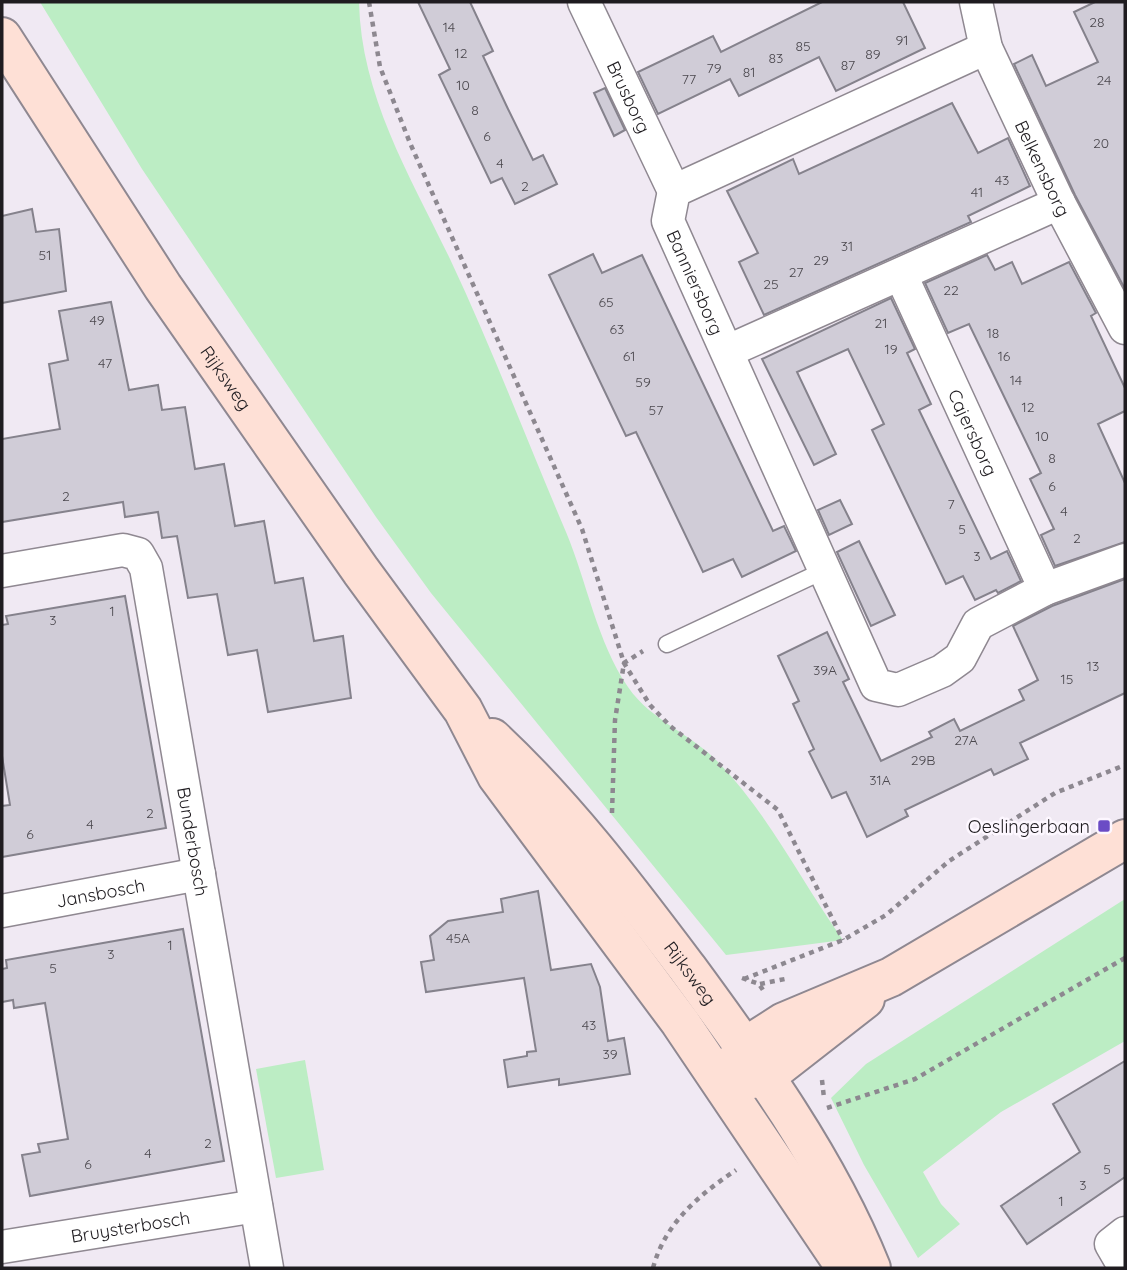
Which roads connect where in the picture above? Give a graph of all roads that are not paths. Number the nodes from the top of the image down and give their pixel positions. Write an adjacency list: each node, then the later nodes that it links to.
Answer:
1 (584, 2): 5 (street, Brusborg)
2 (976, 2): 3 (street, Belkensborg)
3 (986, 48): 5 (street); 6 (street, Belkensborg)
4 (5, 49): 15 (main road, Rijksweg)
5 (674, 191): 9 (street, Banniersborg)
6 (1059, 203): 7 (street); 8 (street, Belkensborg)
7 (901, 275): 9 (street); 13 (street, Cajersborg)
8 (1125, 328)
9 (728, 351): 11 (street, Banniersborg)
10 (1125, 560): 13 (street, Banniersborg)
11 (823, 570): 13 (street, Banniersborg); 14 (lane)
12 (2, 571): 17 (street, Bunderbosch)
13 (1045, 589)
14 (667, 644)
15 (463, 710): 19 (main road, Rijksweg); 20 (main road, Rijksweg)
16 (1125, 839): 19 (main road)
17 (199, 874): 18 (street, Jansbosch); 21 (street, Bunderbosch)
18 (2, 911)
19 (755, 1062): 20 (main road); 25 (main road, Rijksweg)
20 (722, 1084): 24 (main road, Rijksweg)
21 (256, 1206): 22 (street, Bruysterbosch); 23 (street, Bunderbosch)
22 (2, 1247)
23 (268, 1268)
24 (846, 1268)
25 (871, 1268)

